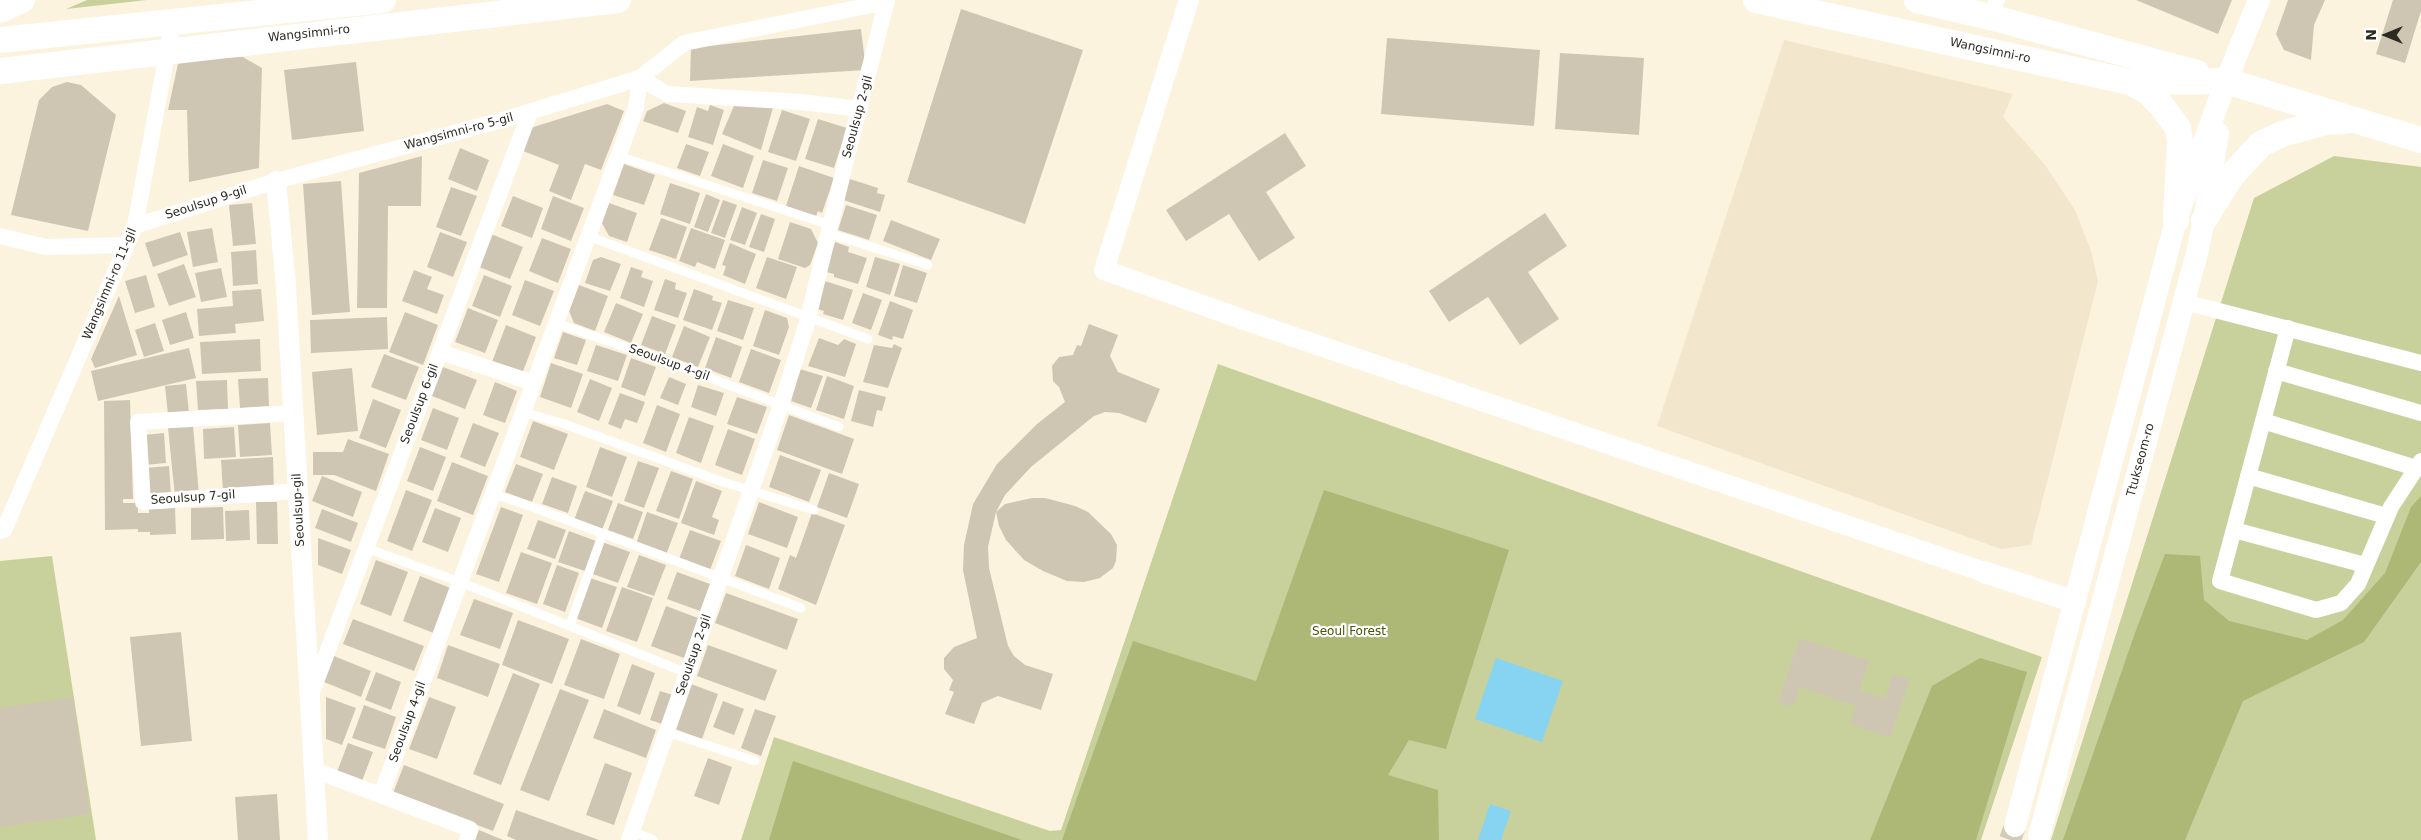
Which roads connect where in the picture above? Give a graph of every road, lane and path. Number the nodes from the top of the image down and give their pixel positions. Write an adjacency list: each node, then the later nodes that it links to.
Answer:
1 (22, 0): 12 (main road)
2 (383, 0): 9 (main road)
3 (618, 0): 14 (main road, Wangsimni-ro)
4 (1189, 0): 64 (street)
5 (1756, 0): 21 (main road, Wangsimni-ro)
6 (1917, 0): 11 (main road, Wangsimni-ro)
7 (2259, 0): 20 (main road, Ttukseom-ro)
8 (887, 1): 19 (street, Wangsimni-ro 5-gil); 22 (street, Seoulsup 2-gil)
9 (294, 5): 10 (main road); 14 (main road)
10 (256, 6): 13 (main road); 16 (main road)
11 (1994, 8): 20 (main road, Wangsimni-ro)
12 (0, 10)
13 (173, 21): 15 (main road); 17 (street, Wangsimni-ro 11-gil)
14 (280, 38): 16 (main road, Wangsimni-ro)
15 (0, 40)
16 (244, 42): 17 (main road, Wangsimni-ro)
17 (168, 50): 18 (main road, Wangsimni-ro); 31 (street, Wangsimni-ro 11-gil)
18 (0, 71)
19 (640, 78): 22 (street); 23 (street, Wangsimni-ro 5-gil); 27 (street, Seoulsup 4-gil)
20 (2226, 81): 21 (main road, Wangsimni-ro); 24 (main road, Wangsimni-ro); 25 (main road, Wangsimni-ro); 29 (main road, Ttukseom-ro); 30 (main road, Ttukseom-ro)
21 (2130, 82): 29 (main road)
22 (860, 109): 32 (street, Seoulsup 2-gil)
23 (530, 112): 28 (street, Wangsimni-ro 5-gil); 42 (street, Seoulsup 6-gil)
24 (2358, 121): 26 (main road, Wangsimni-ro); 30 (main road)
25 (2421, 125)
26 (2421, 140)
27 (618, 156): 32 (lane); 34 (street, Seoulsup 4-gil)
28 (276, 180): 31 (street, Seoulsup 9-gil); 48 (street, Seoulsup-gil)
29 (2176, 220): 67 (main road, Ttukseom-ro)
30 (2204, 220): 37 (main road, Ttukseom-ro)
31 (136, 226): 35 (street, Wangsimni-ro 11-gil)
32 (829, 229): 36 (lane); 38 (street, Seoulsup 2-gil)
33 (0, 236): 35 (street)
34 (588, 236): 38 (lane); 39 (street, Seoulsup 4-gil)
35 (127, 245): 60 (street, Wangsimni-ro 11-gil)
36 (928, 265)
37 (2184, 302): 40 (street); 78 (main road, Ttukseom-ro)
38 (809, 317): 41 (lane); 46 (street, Seoulsup 2-gil)
39 (556, 323): 45 (street, Seoulsup 4-gil); 46 (lane, Seoulsup 4-gil)
40 (2288, 328): 43 (street); 44 (street)
41 (868, 339)
42 (440, 352): 45 (street); 62 (street, Seoulsup 6-gil)
43 (2421, 363)
44 (2276, 371): 49 (street); 50 (street)
45 (534, 383): 47 (street, Seoulsup 4-gil)
46 (781, 405): 51 (lane); 54 (street, Seoulsup 2-gil)
47 (523, 412): 54 (lane); 56 (street, Seoulsup 4-gil)
48 (293, 413): 55 (street, Seoulsup-gil); 55 (street, Seoulsup 7-gil)
49 (2421, 413)
50 (2262, 421): 52 (street); 53 (street)
51 (839, 427)
52 (2418, 464): 58 (street)
53 (2248, 476): 58 (street); 59 (street)
54 (751, 491): 57 (lane); 65 (street, Seoulsup 2-gil)
55 (298, 492): 71 (street, Seoulsup-gil)
56 (493, 494): 61 (lane); 66 (street, Seoulsup 4-gil)
57 (814, 510)
58 (2386, 516): 63 (street)
59 (2234, 530): 63 (street); 63 (street)
60 (0, 531)
61 (603, 533): 65 (lane); 69 (lane)
62 (366, 548): 66 (lane); 71 (street, Seoulsup 6-gil)
63 (2365, 565)
64 (1984, 572): 67 (main road)
65 (720, 578): 68 (lane); 70 (street, Seoulsup 2-gil)
66 (460, 582): 69 (lane); 75 (street, Seoulsup 4-gil)
67 (2075, 602): 76 (main road, Ttukseom-ro)
68 (801, 608)
69 (570, 625): 70 (lane)
70 (687, 673): 72 (street, Seoulsup 2-gil)
71 (310, 697): 74 (street, Seoulsup-gil)
72 (667, 732): 73 (lane); 77 (street, Seoulsup 2-gil)
73 (755, 761)
74 (314, 770): 75 (street); 79 (street, Seoulsup-gil)
75 (381, 795): 80 (street)
76 (2015, 826)
77 (630, 836): 81 (lane, Seoulsup 2-gil)
78 (2039, 836)
79 (318, 840)
80 (466, 840)
81 (653, 840)

